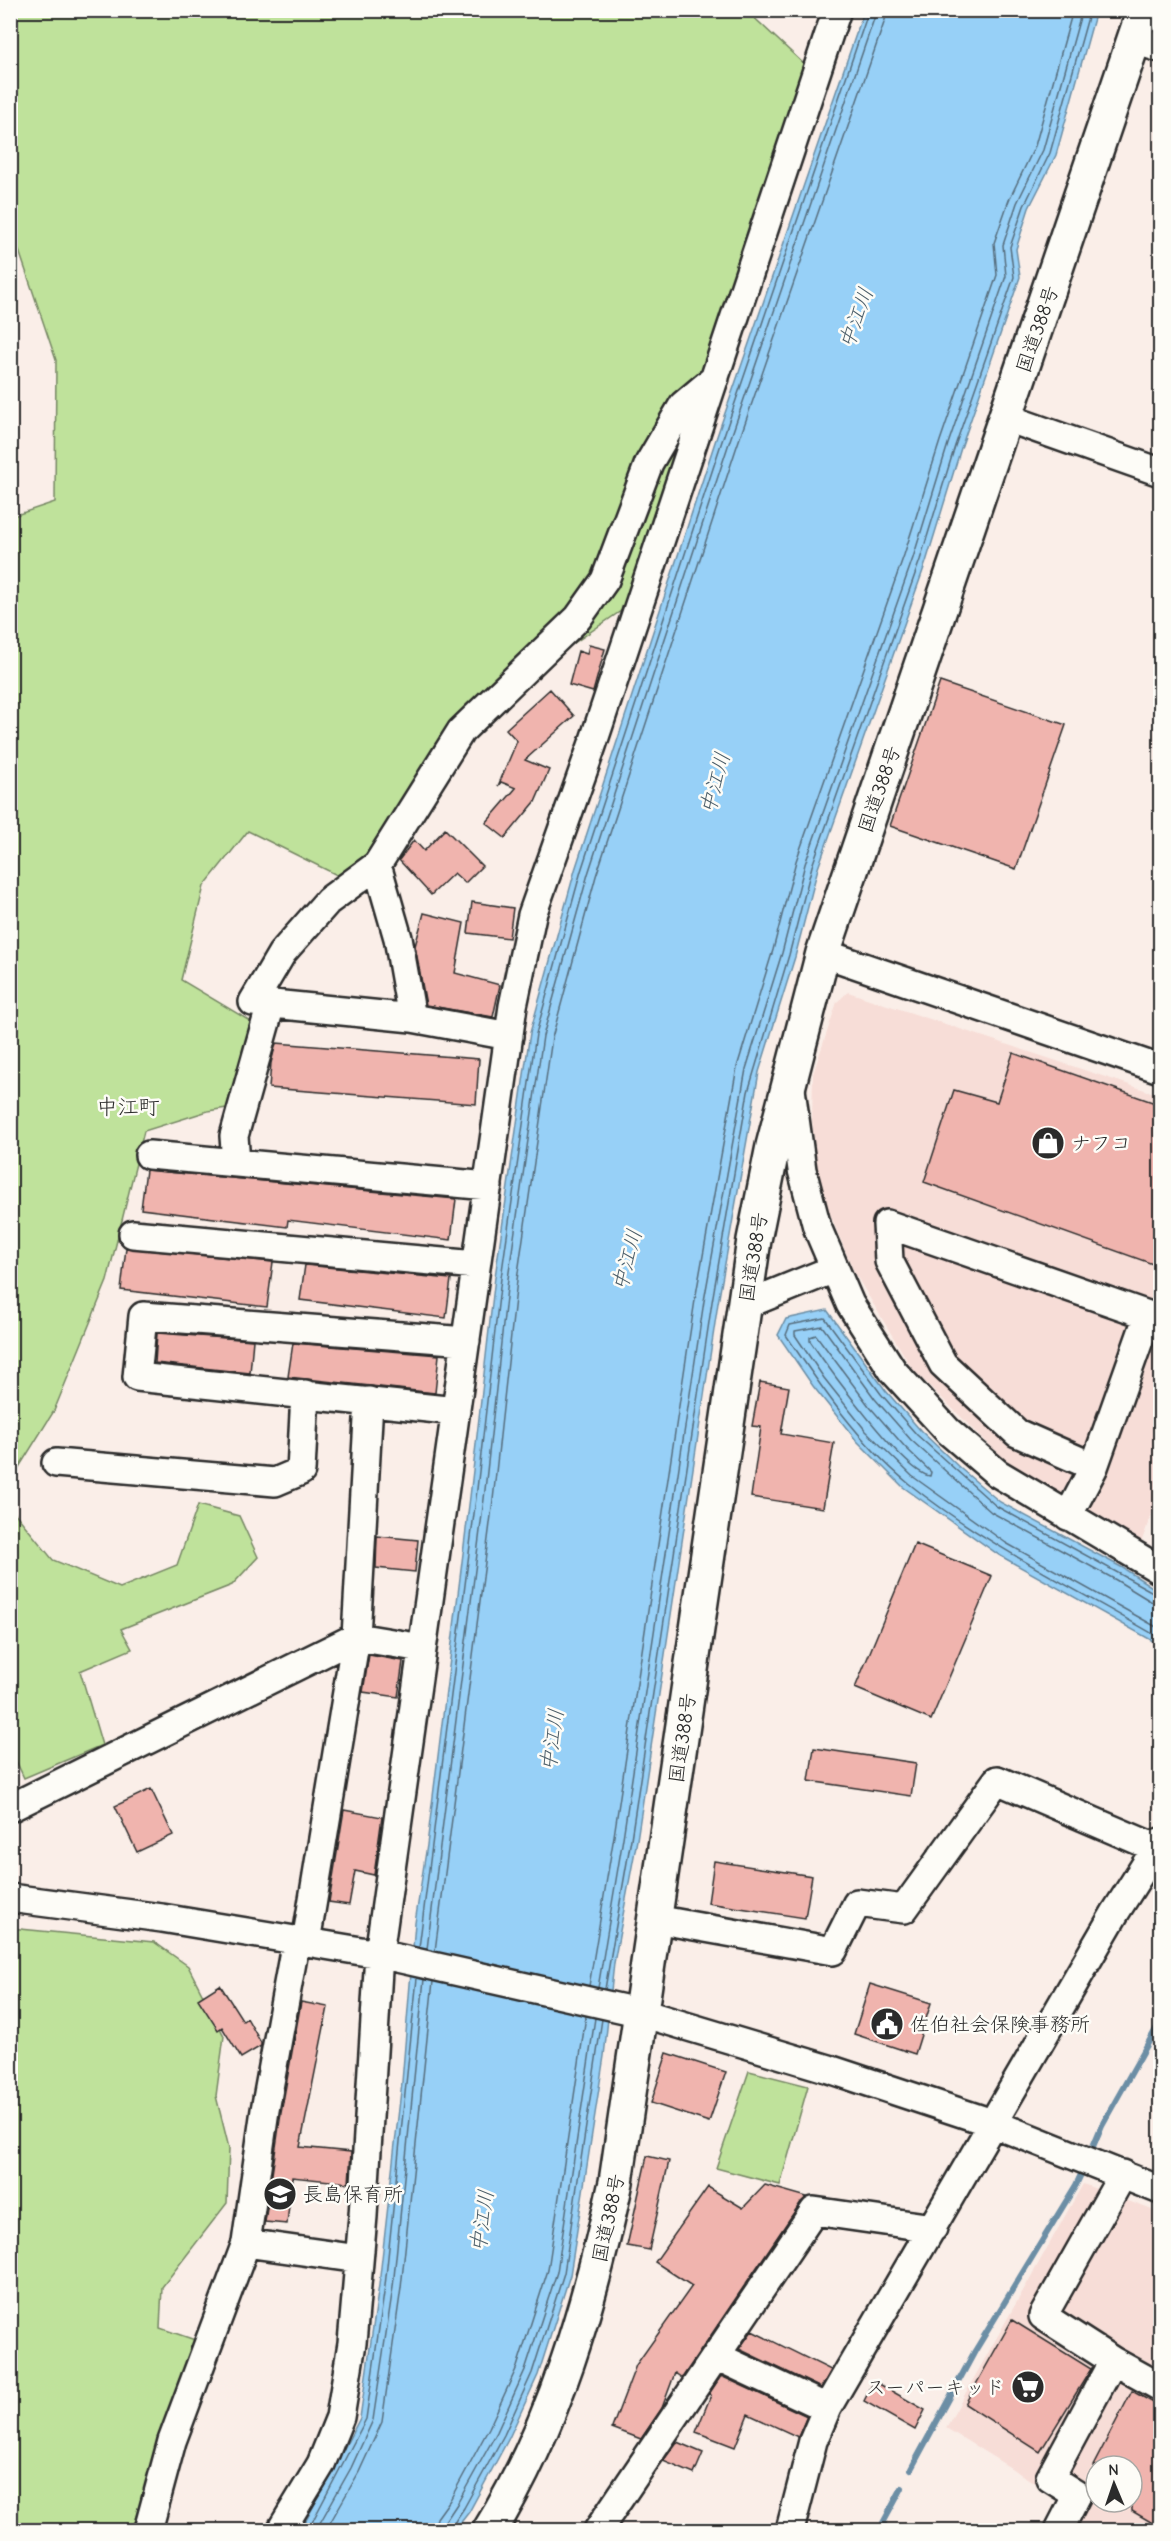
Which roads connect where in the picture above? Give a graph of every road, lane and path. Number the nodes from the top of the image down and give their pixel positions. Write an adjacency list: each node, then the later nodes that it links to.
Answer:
1 (837, 10): 3 (street)
2 (1146, 33): 4 (highway, 国道388号)
3 (716, 377): 6 (street); 10 (street)
4 (1007, 418): 5 (street); 7 (highway, 国道388号)
5 (1161, 472)
6 (377, 865): 8 (street); 9 (street)
7 (823, 952): 11 (street); 12 (highway, 国道388号)
8 (271, 1004): 9 (street); 14 (street)
9 (412, 1018): 10 (street)
10 (509, 1036): 15 (street)
11 (1161, 1069)
12 (790, 1080): 18 (street); 19 (highway, 国道388号)
13 (149, 1155): 14 (street)
14 (236, 1163): 15 (street)
15 (488, 1186): 17 (street)
16 (133, 1234): 17 (street)
17 (476, 1265): 20 (street)
18 (834, 1269): 19 (street); 26 (street)
19 (745, 1305): 33 (highway, 国道388号)
20 (466, 1341): 21 (street); 23 (street)
21 (305, 1394): 22 (street); 24 (street)
22 (369, 1401): 23 (street); 28 (street)
23 (456, 1411): 29 (street)
24 (56, 1463)
25 (1094, 1467): 25 (street); 26 (street)
26 (1068, 1516): 27 (street)
27 (1161, 1570)
28 (356, 1637): 29 (street); 30 (street); 34 (street)
29 (422, 1648): 35 (street)
30 (10, 1808)
31 (1158, 1845): 33 (street); 37 (street)
32 (10, 1898): 34 (street)
33 (655, 1919): 36 (highway, 国道388号)
34 (301, 1941): 35 (street); 41 (street)
35 (390, 1956): 36 (street); 42 (street)
36 (633, 2011): 37 (street); 49 (highway, 国道388号)
37 (992, 2124): 38 (street); 40 (street)
38 (1099, 2165): 39 (street); 44 (street)
39 (1161, 2190)
40 (933, 2228): 43 (street); 46 (street)
41 (246, 2243): 42 (street); 47 (street)
42 (359, 2259): 48 (street)
43 (716, 2356): 46 (street); 50 (street)
44 (1113, 2361): 45 (street); 52 (street)
45 (1161, 2387)
46 (827, 2408): 51 (street)
47 (148, 2530)
48 (281, 2530)
49 (490, 2530)
50 (598, 2530)
51 (790, 2530)
52 (1059, 2530)

